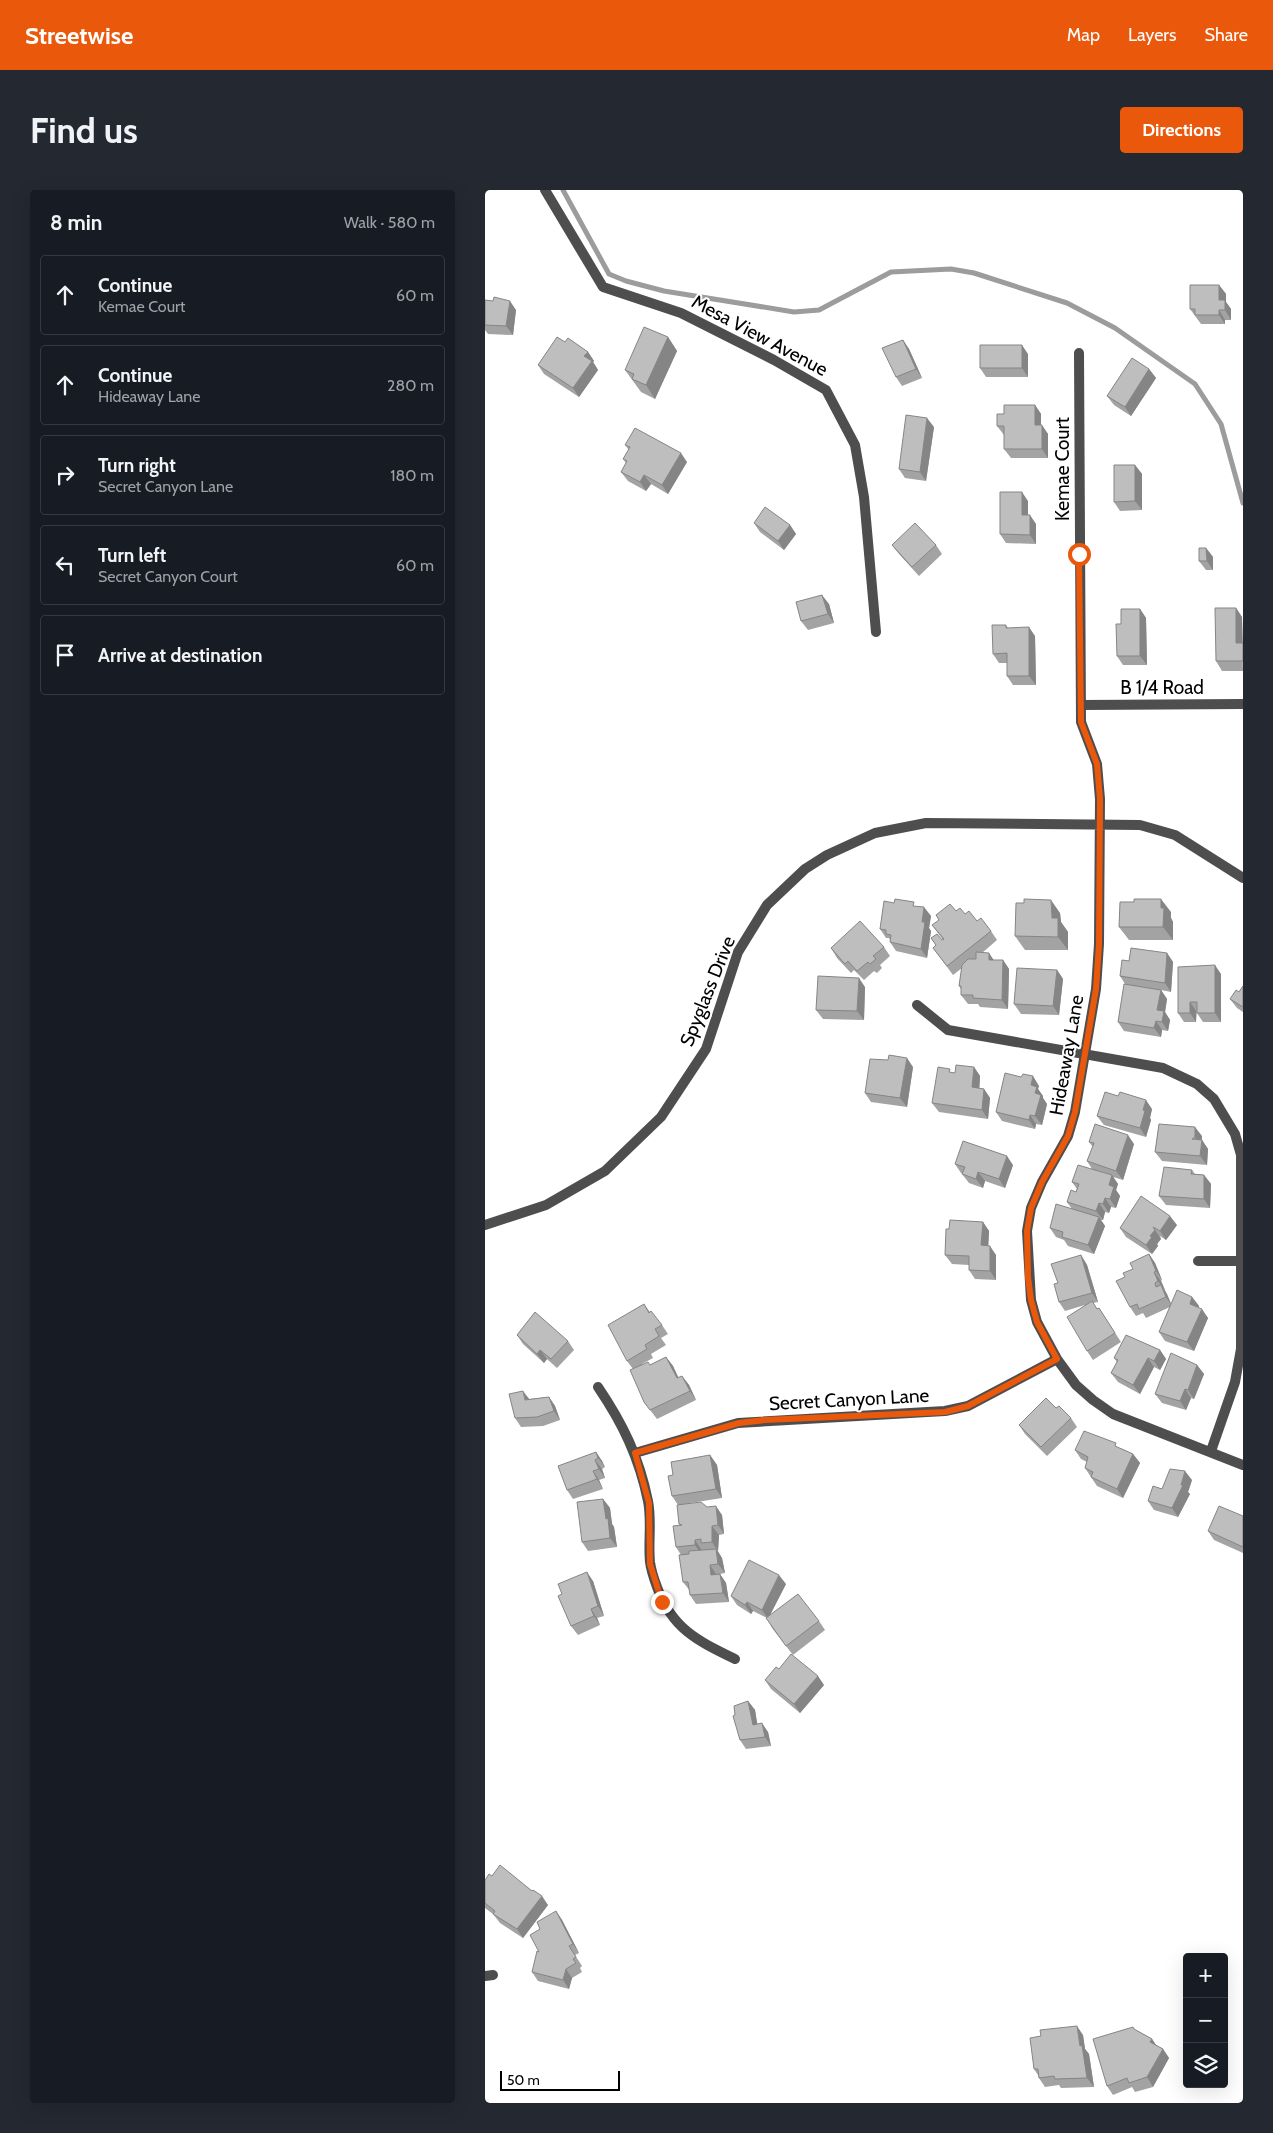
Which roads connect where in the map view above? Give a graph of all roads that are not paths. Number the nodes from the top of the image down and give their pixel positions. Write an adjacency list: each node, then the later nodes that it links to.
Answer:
1 (545, 190): 3 (street, Mesa View Avenue)
2 (1079, 353): 5 (street, Kemae Court)
3 (876, 632)
4 (1243, 704): 5 (street, B 1/4 Road)
5 (1081, 705): 6 (street, Hideaway Lane)
6 (1100, 824): 7 (street, Spyglass Drive); 9 (street, Hideaway Lane); 10 (street, Spyglass Drive)
7 (1243, 878)
8 (917, 1005): 9 (street)
9 (1085, 1053): 12 (street); 13 (street, Hideaway Lane)
10 (485, 1225)
11 (1198, 1261): 12 (street)
12 (1241, 1261): 15 (street)
13 (1057, 1359): 15 (street, Hideaway Lane); 16 (street, Secret Canyon Lane)
14 (598, 1387): 16 (street)
15 (1211, 1452): 17 (street, Hideaway Lane)
16 (635, 1453): 18 (street)
17 (1243, 1465)
18 (735, 1659)

